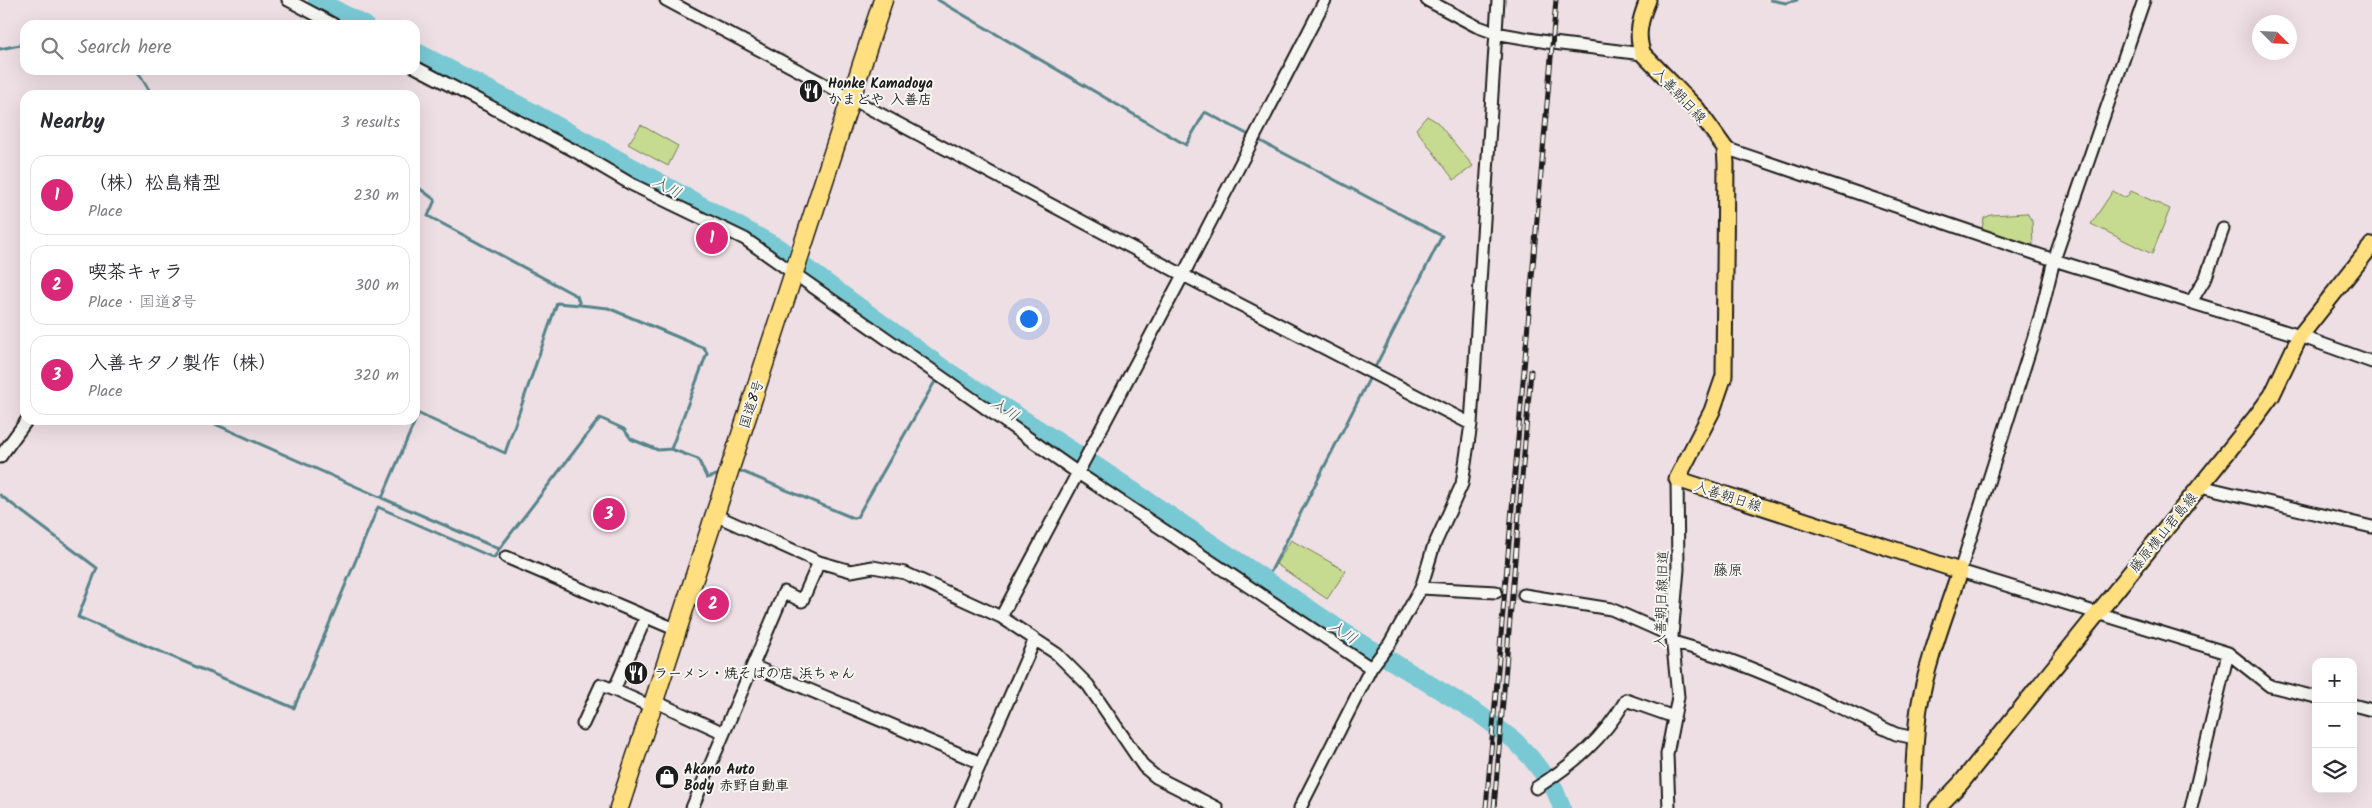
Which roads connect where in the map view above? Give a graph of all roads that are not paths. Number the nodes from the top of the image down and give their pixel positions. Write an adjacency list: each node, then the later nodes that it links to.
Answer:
1 (288, 0): 9 (street)
2 (666, 0): 14 (street)
3 (884, 0): 14 (highway, 国道8号)
4 (1325, 0): 20 (street)
5 (1427, 0): 11 (street)
6 (1498, 0): 11 (street)
7 (1648, 0): 12 (main road)
8 (2144, 0): 18 (street)
9 (310, 5): 10 (street)
10 (330, 20)
11 (1495, 33): 12 (street); 24 (street)
12 (1643, 54): 15 (main road, 入善朝日線)
13 (420, 70): 19 (street)
14 (852, 97): 19 (highway, 国道8号); 20 (street)
15 (1725, 148): 18 (street); 28 (main road, 入善朝日線)
16 (2222, 229): 21 (street)
17 (2372, 245): 22 (main road, 藤原横山君島線)
18 (2054, 260): 21 (street); 34 (street)
19 (794, 275): 27 (street); 30 (highway, 国道8号)
20 (1183, 275): 24 (street); 27 (street)
21 (2191, 302): 22 (street)
22 (2300, 336): 23 (street); 29 (main road, 藤原横山君島線)
23 (2372, 362)
24 (1471, 424): 35 (street)
25 (23, 425): 26 (street)
26 (0, 457)
27 (1078, 473): 39 (street); 46 (street)
28 (1677, 479): 34 (main road, 入善朝日線); 43 (street, 入善朝日線旧道)
29 (2200, 486): 31 (street); 38 (main road, 藤原横山君島線)
30 (715, 515): 33 (street); 41 (highway, 国道8号)
31 (2372, 527)
32 (506, 557): 40 (street)
33 (819, 562): 39 (street); 45 (street)
34 (1960, 571): 38 (street); 55 (main road)
35 (1421, 588): 36 (street); 46 (street)
36 (1496, 592)
37 (1524, 595): 43 (street)
38 (2098, 612): 44 (street); 65 (main road, 藤原横山君島線)
39 (1001, 616): 42 (street)
40 (646, 617): 41 (street); 47 (street)
41 (677, 630): 49 (highway, 国道8号)
42 (1035, 638): 56 (street); 61 (street)
43 (1672, 639): 52 (street, 入善朝日線旧道); 55 (street)
44 (2228, 653): 48 (street); 66 (street)
45 (753, 666): 54 (street); 56 (street)
46 (1371, 668): 62 (street)
47 (614, 690): 49 (street); 53 (street)
48 (2312, 696)
49 (653, 704): 54 (street); 58 (highway, 国道8号)
50 (2357, 707): 51 (street)
51 (2372, 710)
52 (1674, 717): 57 (street); 63 (street, 入善朝日線旧道)
53 (583, 724)
54 (724, 733): 59 (street)
55 (1916, 738): 64 (main road)
56 (981, 763): 60 (street)
57 (1536, 788)
58 (619, 808)
59 (692, 808)
60 (962, 808)
61 (1217, 808)
62 (1300, 808)
63 (1669, 808)
64 (1912, 808)
65 (1937, 808)
66 (2191, 808)

